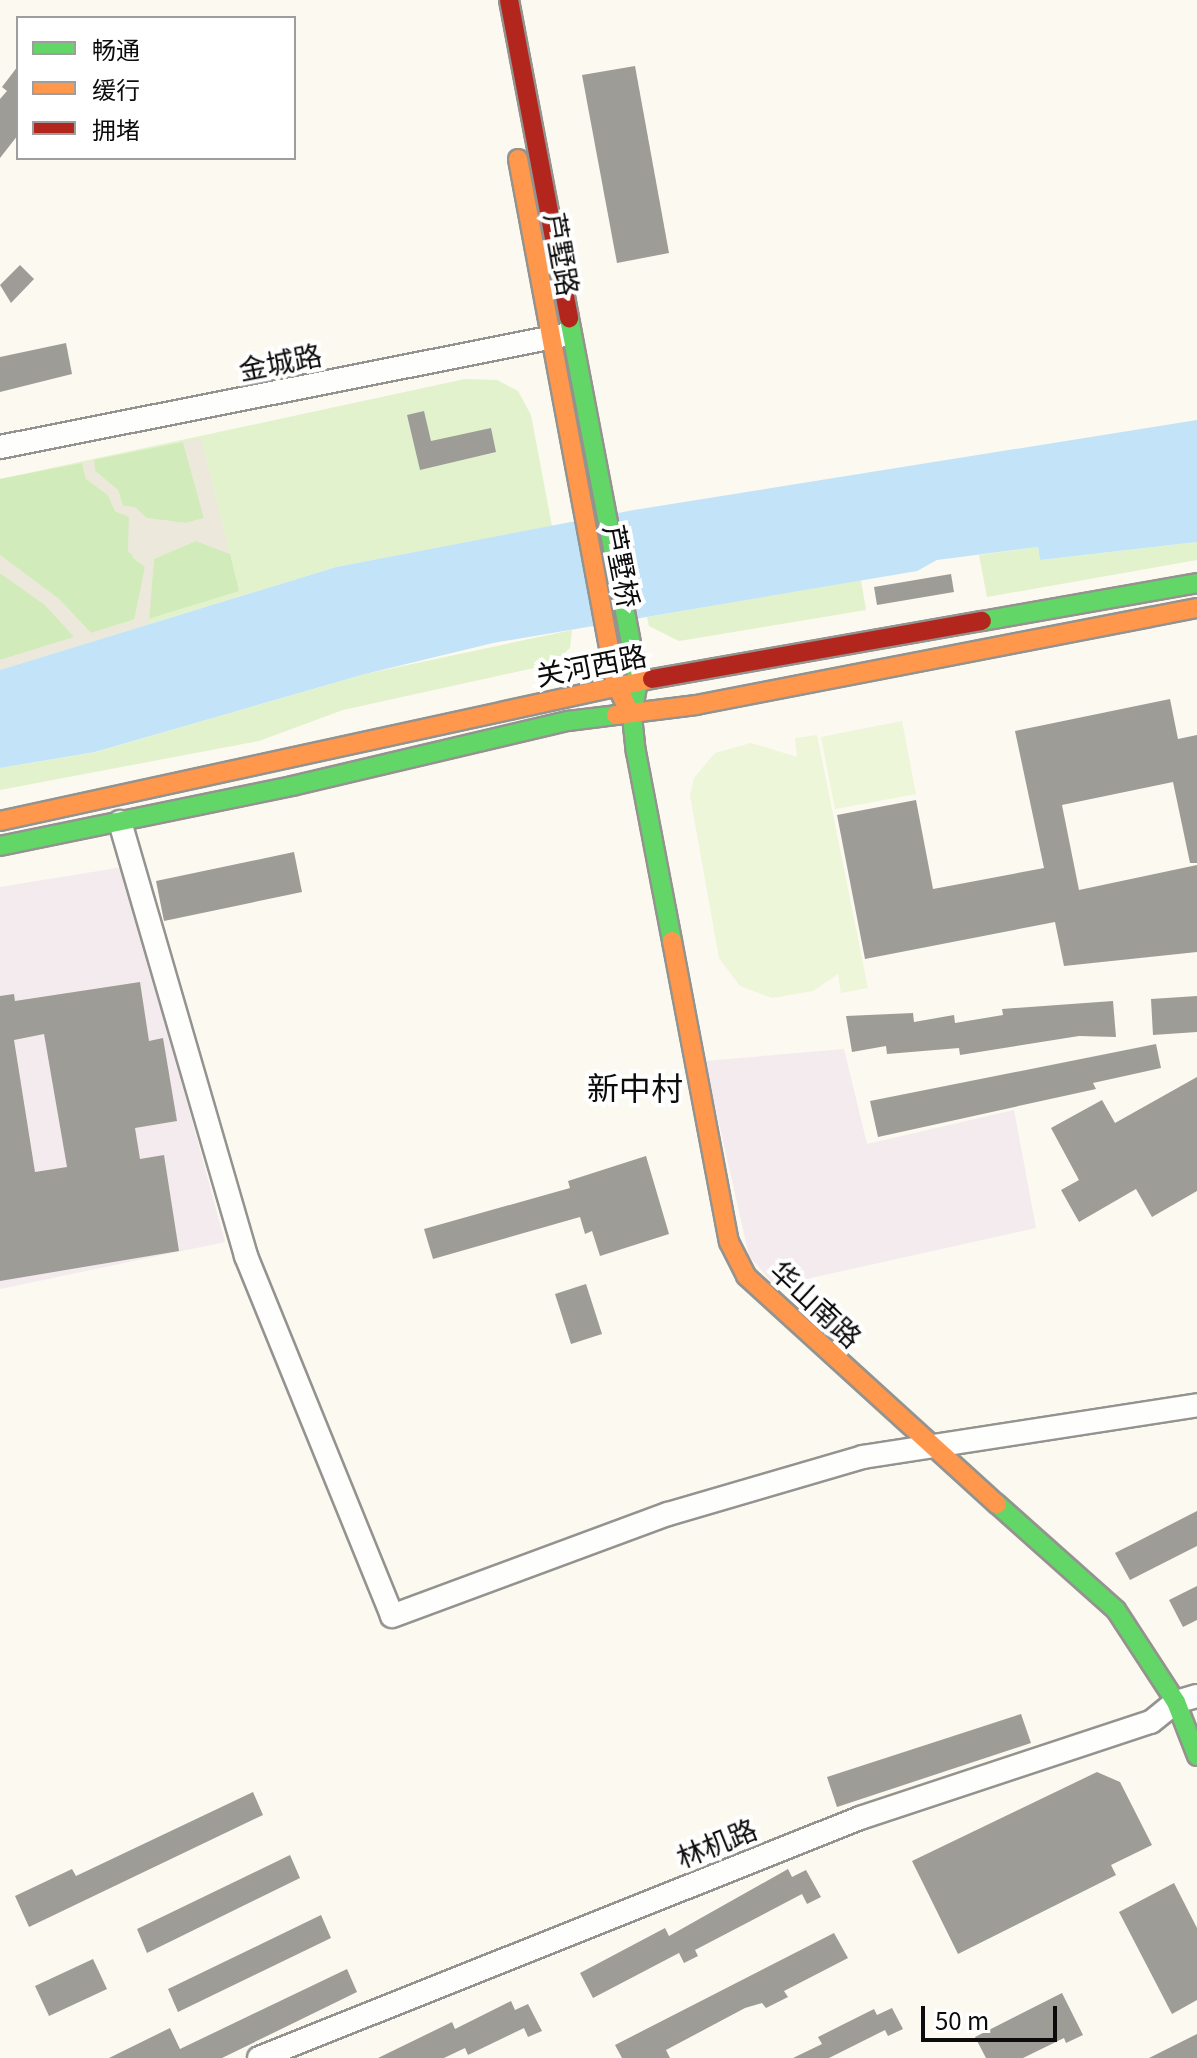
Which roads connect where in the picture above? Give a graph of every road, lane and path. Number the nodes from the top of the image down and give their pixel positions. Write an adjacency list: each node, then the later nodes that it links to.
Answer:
1 (490, 0): 4 (main road, 芦墅路)
2 (509, 0): 3 (main road, 芦墅路)
3 (572, 334): 4 (street, 金城路); 6 (main road, 芦墅路)
4 (549, 339): 5 (street, 金城路); 7 (main road, 芦墅路)
5 (0, 447)
6 (606, 513): 10 (main road, 芦墅桥)
7 (585, 516): 11 (main road, 芦墅桥)
8 (1197, 583): 10 (main road, 关河西路)
9 (1197, 608): 12 (main road, 关河西路)
10 (638, 681): 11 (main road, 关河西路); 12 (main road)
11 (616, 685): 12 (main road); 13 (main road, 关河西路)
12 (632, 716): 14 (main road, 关河西路); 17 (main road, 华山南路)
13 (0, 821)
14 (120, 822): 15 (main road, 关河西路); 17 (street)
15 (0, 846)
16 (1197, 1405): 17 (street)
17 (934, 1447): 18 (main road, 华山南路)
18 (1186, 1699): 19 (main road, 华山南路); 20 (street, 林机路)
19 (1197, 1756)
20 (259, 2058)

